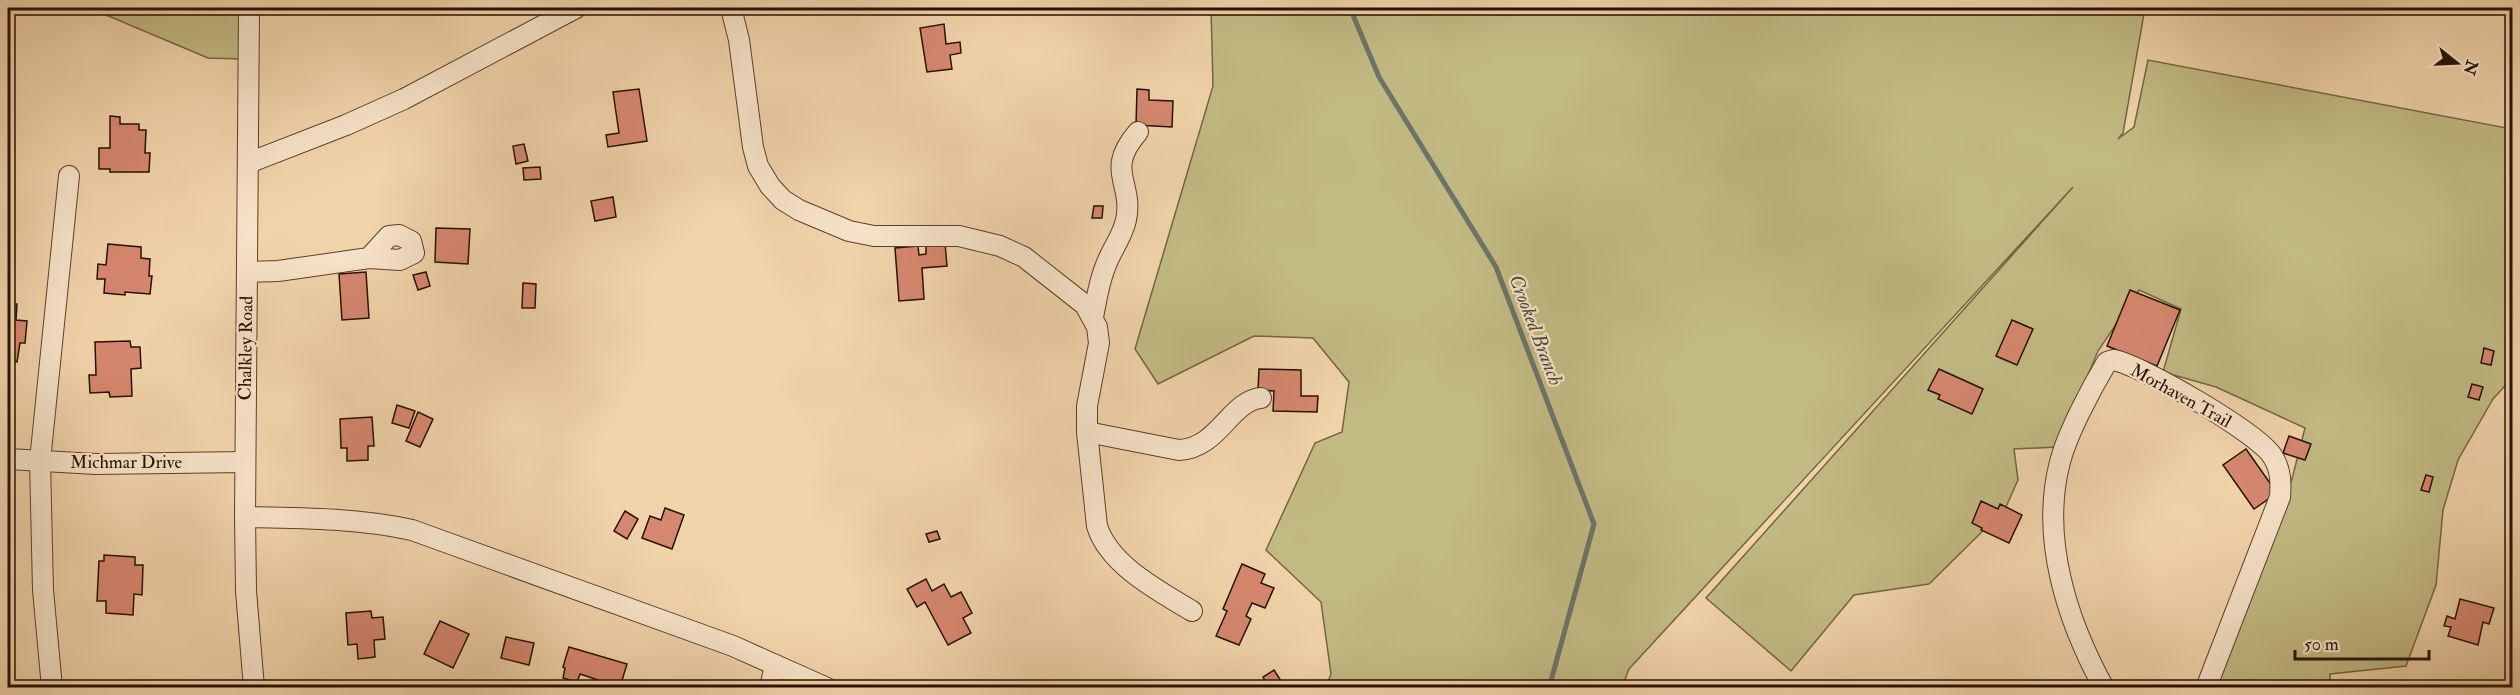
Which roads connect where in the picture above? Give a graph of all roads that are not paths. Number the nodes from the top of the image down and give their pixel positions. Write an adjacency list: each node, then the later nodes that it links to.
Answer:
1 (249, 8): 5 (street, Chalkley Road)
2 (576, 8): 5 (street)
3 (731, 8): 9 (street)
4 (1138, 132): 9 (street)
5 (248, 163): 8 (street, Chalkley Road)
6 (69, 177): 13 (street)
7 (369, 258): 8 (street)
8 (247, 272): 14 (street, Chalkley Road)
9 (1093, 317): 11 (street)
10 (1261, 398): 11 (street)
11 (1087, 432): 16 (street)
12 (8, 459): 13 (street, Michmar Drive)
13 (40, 461): 14 (street, Michmar Drive); 18 (street)
14 (245, 462): 15 (street, Chalkley Road)
15 (245, 517): 17 (street); 19 (street, Chalkley Road)
16 (1192, 611)
17 (775, 665): 20 (street); 21 (street)
18 (52, 687)
19 (254, 687)
20 (770, 687)
21 (827, 687)
22 (2104, 687): 23 (street, Morhaven Trail)
23 (2206, 687)

